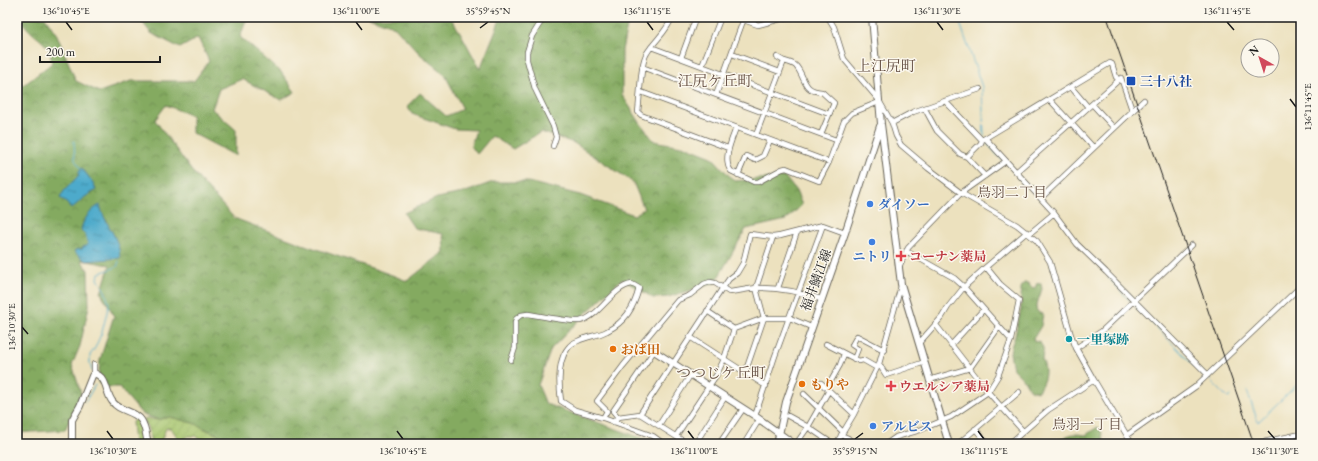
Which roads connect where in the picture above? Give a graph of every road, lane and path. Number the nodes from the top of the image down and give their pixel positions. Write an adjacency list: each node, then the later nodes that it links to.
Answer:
1 (544, 17): 44 (street)
2 (672, 17): 10 (street)
3 (696, 17): 13 (street)
4 (721, 17): 15 (street)
5 (735, 17): 9 (street)
6 (788, 17): 9 (street)
7 (828, 17): 27 (street)
8 (872, 17): 27 (street)
9 (743, 21): 11 (street)
10 (651, 47): 13 (street); 16 (street)
11 (732, 54): 17 (street); 18 (street)
12 (777, 56): 14 (street)
13 (682, 58): 15 (street)
14 (784, 61): 17 (street); 33 (street)
15 (702, 66): 18 (street)
16 (642, 67): 22 (street); 24 (street)
17 (780, 72): 23 (street)
18 (724, 74): 23 (street); 24 (street)
19 (1119, 80): 20 (street); 29 (street); 31 (street)
20 (1071, 87): 25 (street); 29 (street)
21 (980, 89): 28 (street)
22 (641, 92): 37 (street); 45 (street)
23 (772, 92): 32 (street); 33 (street)
24 (716, 95): 32 (street)
25 (1050, 100): 35 (street); 41 (street)
26 (1144, 100): 31 (street)
27 (879, 101): 34 (street); 36 (street); 43 (street)
28 (945, 101): 30 (street); 41 (street)
29 (1090, 105): 35 (street); 38 (street)
30 (925, 109): 34 (street); 47 (street)
31 (1132, 110): 38 (street)
32 (764, 113): 39 (street); 40 (street)
33 (829, 114): 39 (street)
34 (892, 123): 53 (street)
35 (1070, 123): 46 (street); 50 (street)
36 (881, 124): 58 (street, 福井鯖江線); 63 (street)
37 (736, 128): 40 (street); 45 (street)
38 (1114, 128): 46 (street)
39 (821, 134): 43 (street)
40 (756, 135): 42 (street)
41 (984, 139): 47 (street); 48 (street)
42 (770, 140): 49 (street); 51 (street)
43 (836, 140): 49 (street)
44 (553, 146)
45 (728, 148): 51 (street)
46 (1093, 148): 54 (street)
47 (966, 157): 52 (street)
48 (1006, 161): 50 (street); 52 (street)
49 (829, 162): 51 (street)
50 (1016, 172): 54 (street)
51 (738, 175)
52 (985, 176): 53 (street)
53 (961, 193): 59 (street); 62 (street)
54 (1041, 198): 55 (street)
55 (1054, 213): 59 (street); 73 (street)
56 (823, 226): 57 (street); 58 (street); 71 (street)
57 (797, 232): 60 (street); 69 (street)
58 (845, 233): 72 (street, 福井鯖江線)
59 (1028, 233): 64 (street); 87 (street)
60 (773, 237): 68 (street); 70 (street)
61 (1192, 245): 73 (street)
62 (906, 252): 63 (street); 67 (street)
63 (899, 267): 65 (street)
64 (986, 267): 67 (street); 83 (street)
65 (901, 284): 84 (street); 88 (street)
66 (1301, 286): 102 (street)
67 (964, 287): 74 (street); 78 (street)
68 (756, 288): 69 (street); 70 (street); 76 (street)
69 (778, 288): 71 (street)
70 (722, 289): 75 (street); 120 (street)
71 (799, 292): 72 (street); 77 (street)
72 (821, 299): 79 (street, 福井鯖江線)
73 (1134, 301): 87 (street); 102 (street)
74 (983, 310): 80 (street); 86 (street)
75 (707, 311): 81 (street); 82 (street)
76 (764, 318): 77 (street); 81 (street); 100 (street)
77 (790, 318): 79 (street); 107 (street)
78 (936, 325): 84 (street); 86 (street)
79 (811, 327): 129 (street, 福井鯖江線)
80 (999, 327): 83 (street); 98 (street)
81 (734, 329): 92 (street)
82 (690, 337): 92 (street); 95 (street)
83 (1011, 340): 109 (street)
84 (919, 343): 94 (street)
85 (826, 344): 90 (street)
86 (951, 345): 98 (street)
87 (1076, 348): 104 (street)
88 (884, 350): 91 (street); 97 (street)
89 (654, 351): 95 (street); 119 (street)
90 (844, 354): 91 (street); 108 (street)
91 (854, 358): 97 (street)
92 (724, 359): 100 (street); 106 (street)
93 (511, 360): 120 (street)
94 (924, 362): 97 (street); 103 (street)
95 (673, 363): 101 (street); 116 (street)
96 (94, 364): 99 (street)
97 (878, 366): 117 (street)
98 (970, 368): 103 (street); 109 (street)
99 (94, 373): 133 (street); 134 (street)
100 (745, 373): 107 (street)
101 (691, 374): 106 (street); 124 (street)
102 (1208, 375): 131 (street)
103 (929, 380): 122 (street)
104 (1094, 380): 127 (street); 131 (street)
105 (821, 383): 108 (street)
106 (708, 386): 112 (street); 132 (street)
107 (766, 386): 121 (street)
108 (827, 388): 114 (street); 117 (street)
109 (988, 392): 113 (street); 122 (street)
110 (1019, 392): 113 (street)
111 (804, 394): 114 (street)
112 (726, 397): 115 (street); 137 (street)
113 (1001, 407): 126 (street); 127 (street)
114 (819, 408): 125 (street); 128 (street)
115 (743, 409): 121 (street); 138 (street)
116 (640, 414): 119 (street); 124 (street)
117 (854, 414): 128 (street)
118 (788, 416): 125 (street)
119 (618, 417): 123 (street)
120 (603, 418): 123 (street)
121 (757, 418): 129 (street); 139 (street)
122 (942, 421): 144 (street); 145 (street)
123 (613, 422): 135 (street)
124 (659, 425): 132 (street)
125 (808, 427): 141 (street); 142 (street)
126 (976, 429): 146 (street); 147 (street)
127 (1023, 432): 148 (street)
128 (842, 433): 142 (street); 143 (street)
129 (779, 434): 140 (street, 福井鯖江線); 141 (street)
130 (1301, 434): 150 (street)
131 (1127, 435): 149 (street)
132 (676, 436): 136 (street)
133 (72, 444)
134 (148, 444)
135 (664, 444)
136 (688, 444)
137 (695, 444)
138 (719, 444)
139 (744, 444)
140 (777, 444)
141 (795, 444)
142 (835, 444)
143 (853, 444)
144 (886, 444)
145 (948, 444)
146 (958, 444)
147 (989, 444)
148 (1009, 444)
149 (1132, 444)
150 (1254, 444)

